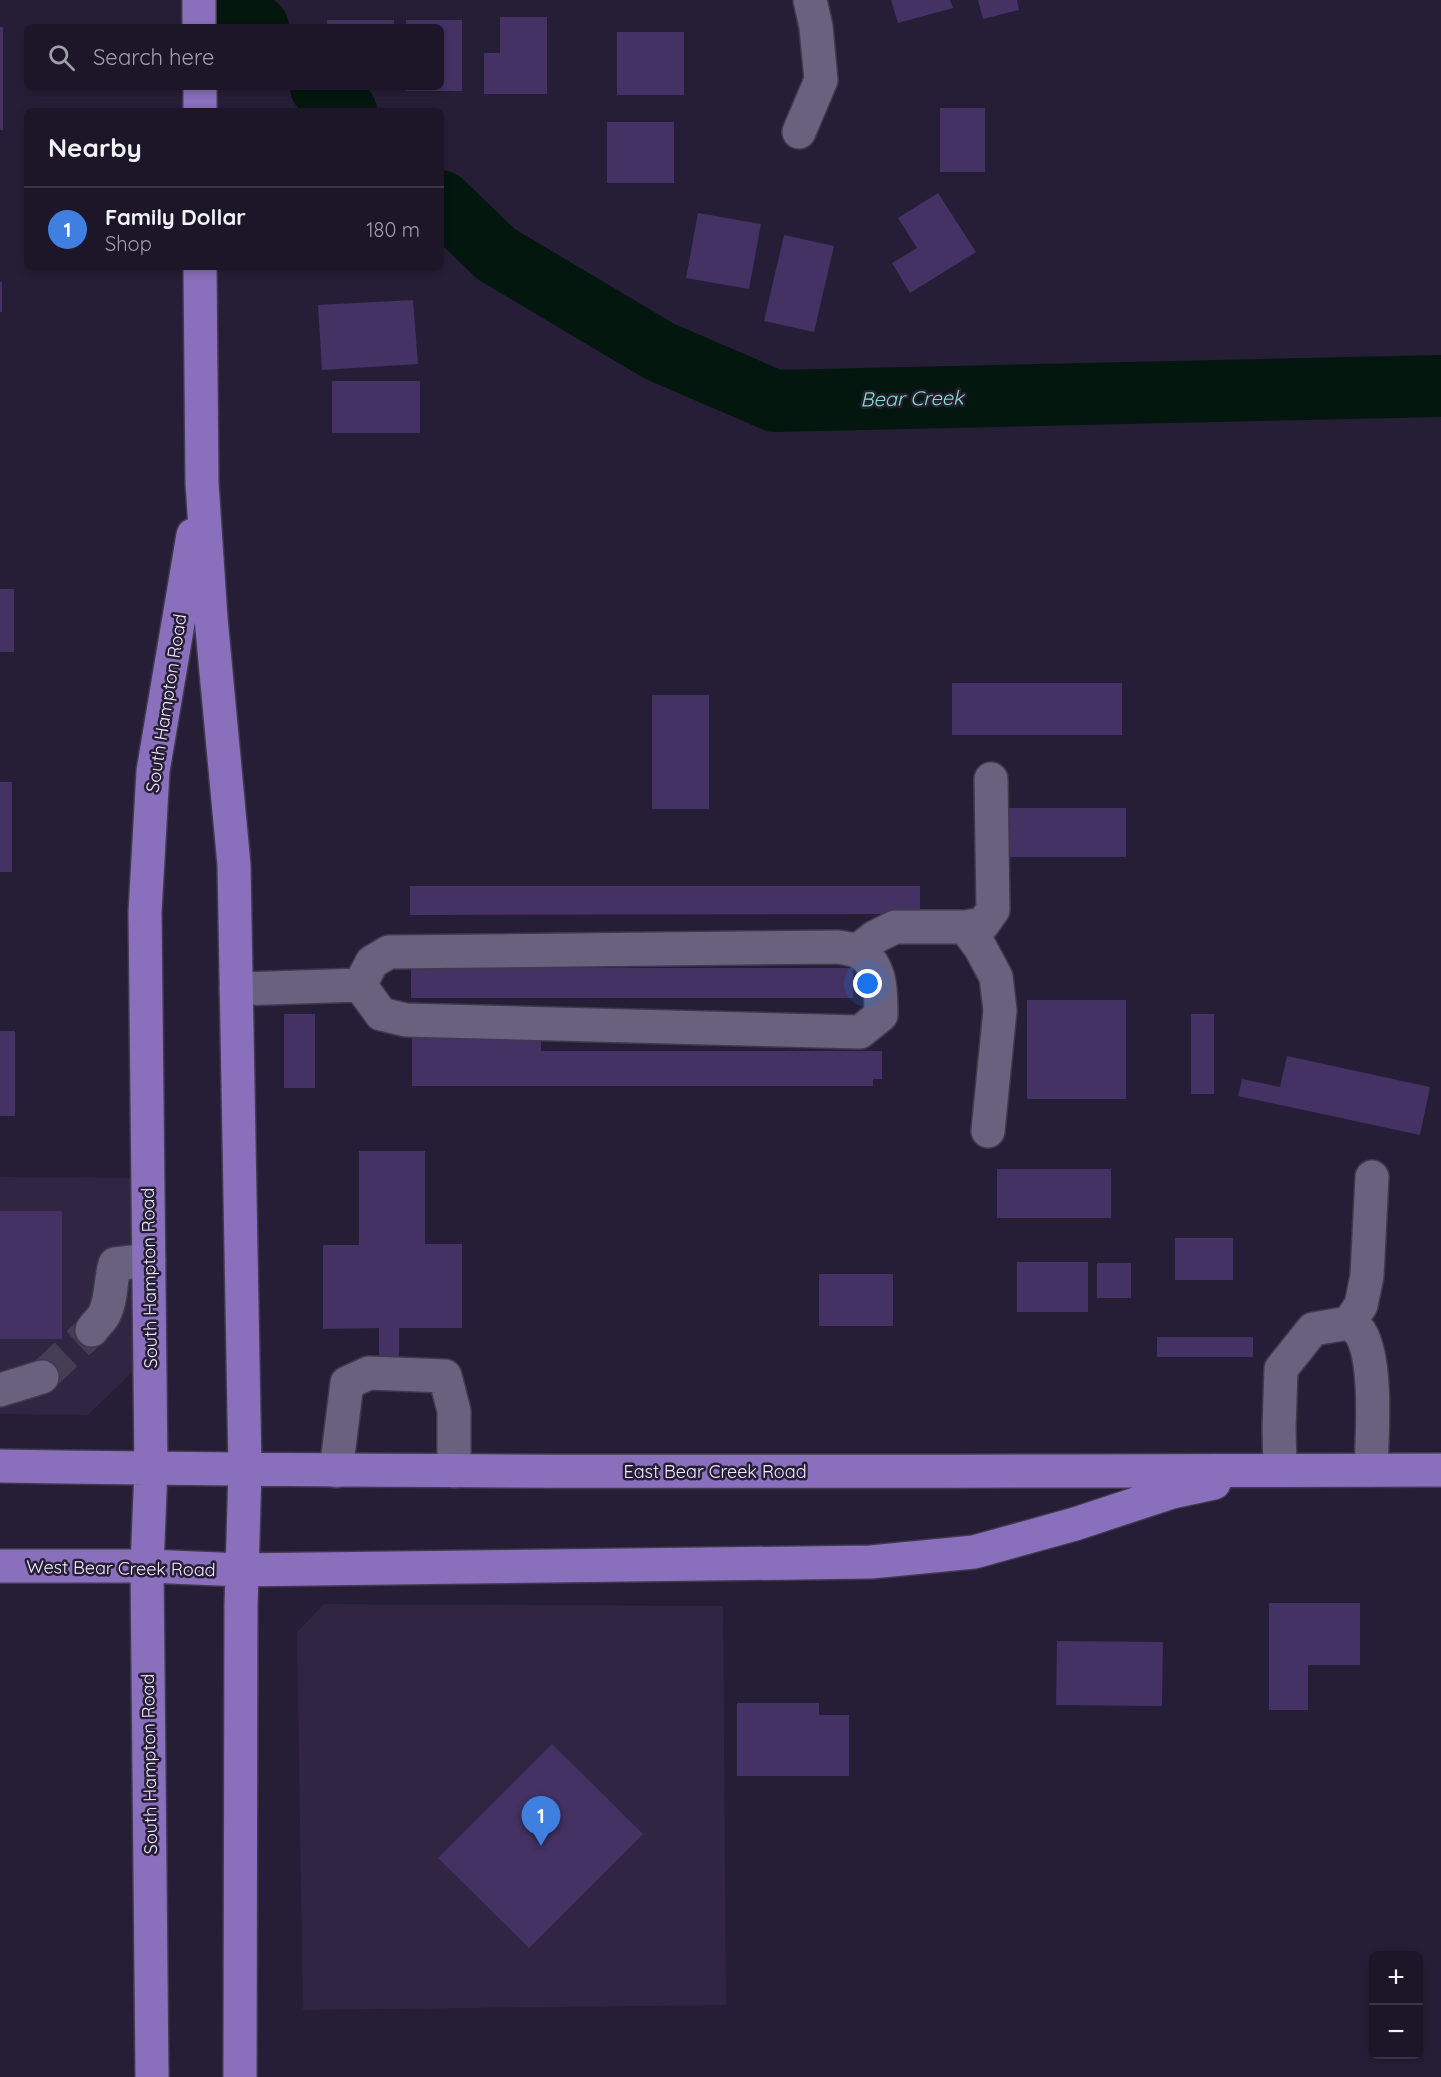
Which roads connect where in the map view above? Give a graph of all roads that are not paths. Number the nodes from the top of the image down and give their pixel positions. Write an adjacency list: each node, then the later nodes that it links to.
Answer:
1 (199, 0): 3 (main road)
2 (810, 0): 6 (street)
3 (199, 24)
4 (200, 90): 5 (main road)
5 (200, 108)
6 (799, 132)
7 (201, 270): 8 (main road, South Hampton Road)
8 (202, 483): 13 (main road, South Hampton Road); 16 (main road, South Hampton Road)
9 (991, 779): 10 (street)
10 (965, 927): 11 (street); 14 (street)
11 (857, 951): 12 (street); 12 (street)
12 (360, 985): 13 (street)
13 (236, 989): 24 (main road, South Hampton Road)
14 (988, 1131)
15 (1372, 1177): 17 (street)
16 (149, 1260): 18 (street); 22 (main road, South Hampton Road)
17 (1349, 1323): 23 (street); 25 (street)
18 (92, 1330)
19 (42, 1377): 20 (street)
20 (0, 1389)
21 (0, 1466): 22 (main road)
22 (151, 1469): 24 (main road, East Bear Creek Road); 30 (main road, South Hampton Road)
23 (1280, 1469): 25 (main road, East Bear Creek Road); 28 (main road, East Bear Creek Road); 31 (main road, East Bear Creek Road)
24 (245, 1470): 27 (main road, East Bear Creek Road); 31 (main road, South Hampton Road)
25 (1371, 1470): 26 (main road, East Bear Creek Road)
26 (1441, 1470)
27 (336, 1471): 28 (main road, East Bear Creek Road); 28 (street)
28 (454, 1471)
29 (0, 1566): 30 (main road, West Bear Creek Road)
30 (147, 1566): 31 (main road, West Bear Creek Road); 32 (main road, South Hampton Road)
31 (242, 1570): 33 (main road, South Hampton Road)
32 (152, 2077)
33 (240, 2077)

